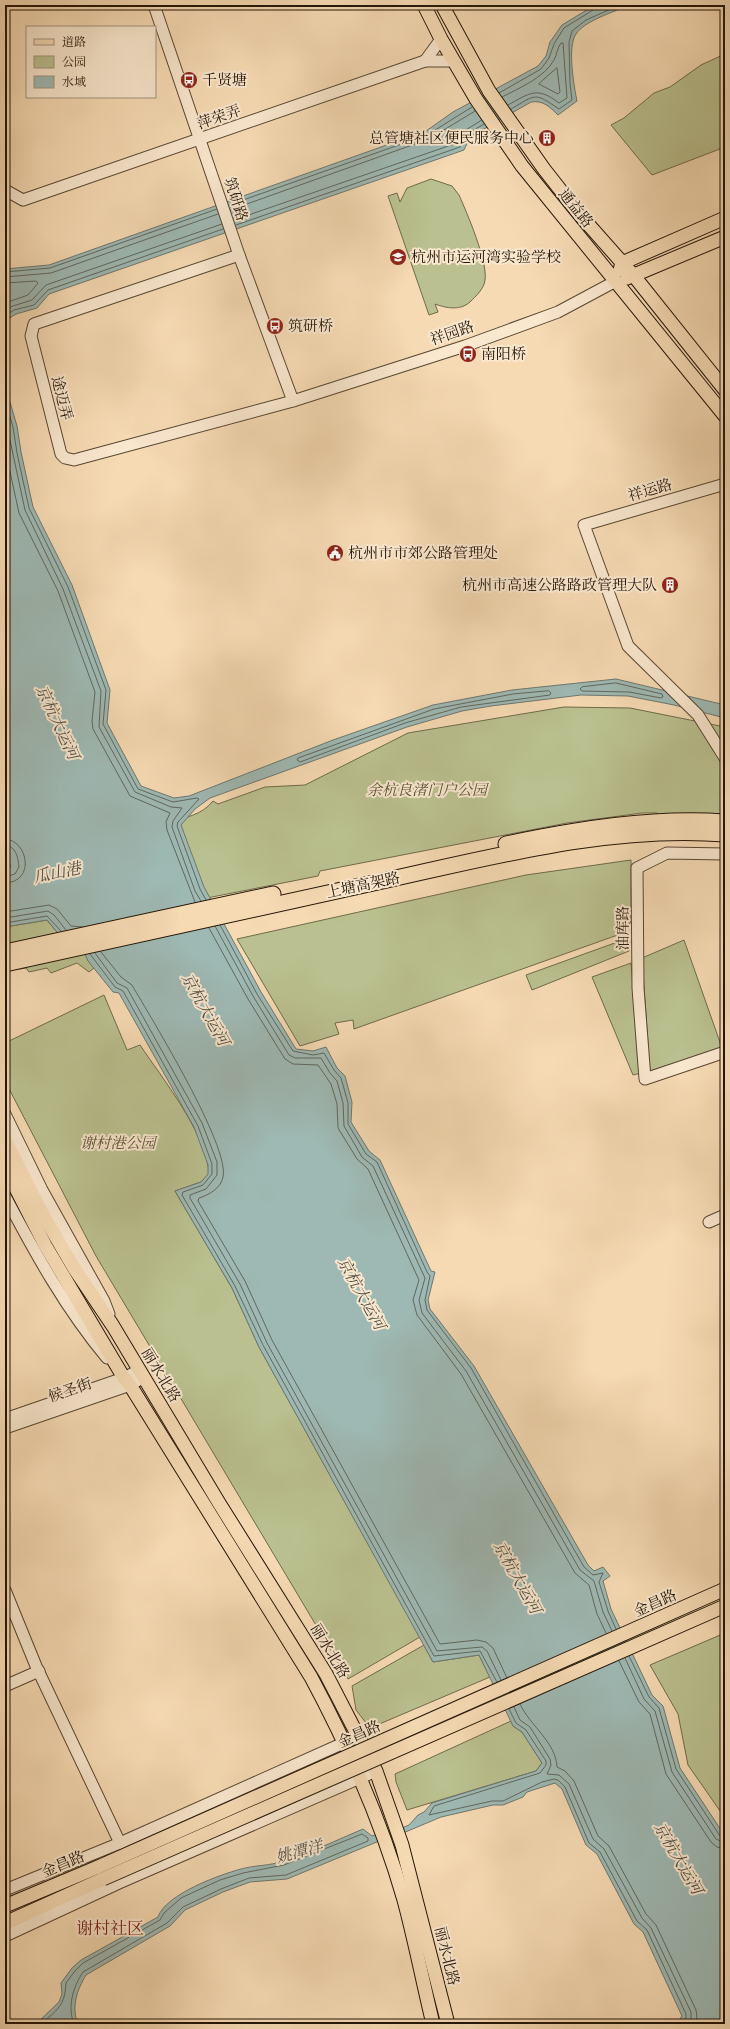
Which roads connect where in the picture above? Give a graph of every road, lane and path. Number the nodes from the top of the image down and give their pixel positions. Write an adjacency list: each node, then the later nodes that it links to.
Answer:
1 (154, 5): 7 (street, 筑研路)
2 (424, 5): 4 (main road, 通益路)
3 (442, 5): 12 (main road, 通益路)
4 (441, 39): 5 (street); 6 (main road, 通益路)
5 (425, 61): 6 (street, 萍荣弄); 7 (street, 萍荣弄)
6 (454, 61): 14 (main road, 通益路)
7 (201, 140): 8 (street, 萍荣弄); 11 (street, 筑研路)
8 (5, 190)
9 (725, 218): 12 (main road)
10 (725, 237): 13 (main road, 祥园路)
11 (239, 255): 16 (street, 筑研路); 16 (street, 途迈弄)
12 (622, 263): 13 (main road, 通益路); 14 (main road)
13 (634, 276): 14 (main road, 祥园路); 15 (main road, 通益路)
14 (616, 281): 16 (street, 祥园路); 17 (main road, 通益路)
15 (725, 390)
16 (293, 401)
17 (725, 416)
18 (725, 484): 19 (street, 祥运路)
19 (725, 758)
20 (725, 822): 23 (highway, 上塘高架路)
21 (725, 834): 24 (highway, 上塘高架路)
22 (725, 854): 25 (street, 油库路)
23 (5, 952)
24 (5, 964)
25 (725, 1052)
26 (5, 1114): 32 (street, 丽水北路)
27 (5, 1140): 32 (main road, 丽水北路)
28 (5, 1167): 34 (main road, 丽水北路)
29 (5, 1196): 34 (street, 丽水北路)
30 (725, 1216): 31 (street)
31 (709, 1222)
32 (113, 1326): 33 (main road, 丽水北路)
33 (142, 1373): 34 (street, 候圣街); 42 (main road, 丽水北路)
34 (127, 1382): 35 (street, 候圣街); 36 (street, 候圣街); 43 (main road, 丽水北路)
35 (5, 1419)
36 (5, 1428)
37 (725, 1589): 48 (main road, 金昌路, bridge)
38 (5, 1590): 40 (street)
39 (725, 1606): 49 (main road, 金昌路, bridge)
40 (39, 1672): 41 (street); 46 (street)
41 (5, 1686)
42 (357, 1737): 43 (street, 金昌路); 44 (main road, 丽水北路)
43 (345, 1744): 45 (main road, 丽水北路); 46 (street, 金昌路)
44 (376, 1771): 45 (street); 52 (main road, 丽水北路)
45 (360, 1779): 50 (street); 51 (main road, 丽水北路)
46 (120, 1843): 47 (street, 金昌路)
47 (5, 1890)
48 (5, 1906)
49 (5, 1923)
50 (5, 1936)
51 (433, 2024)
52 (448, 2024)

